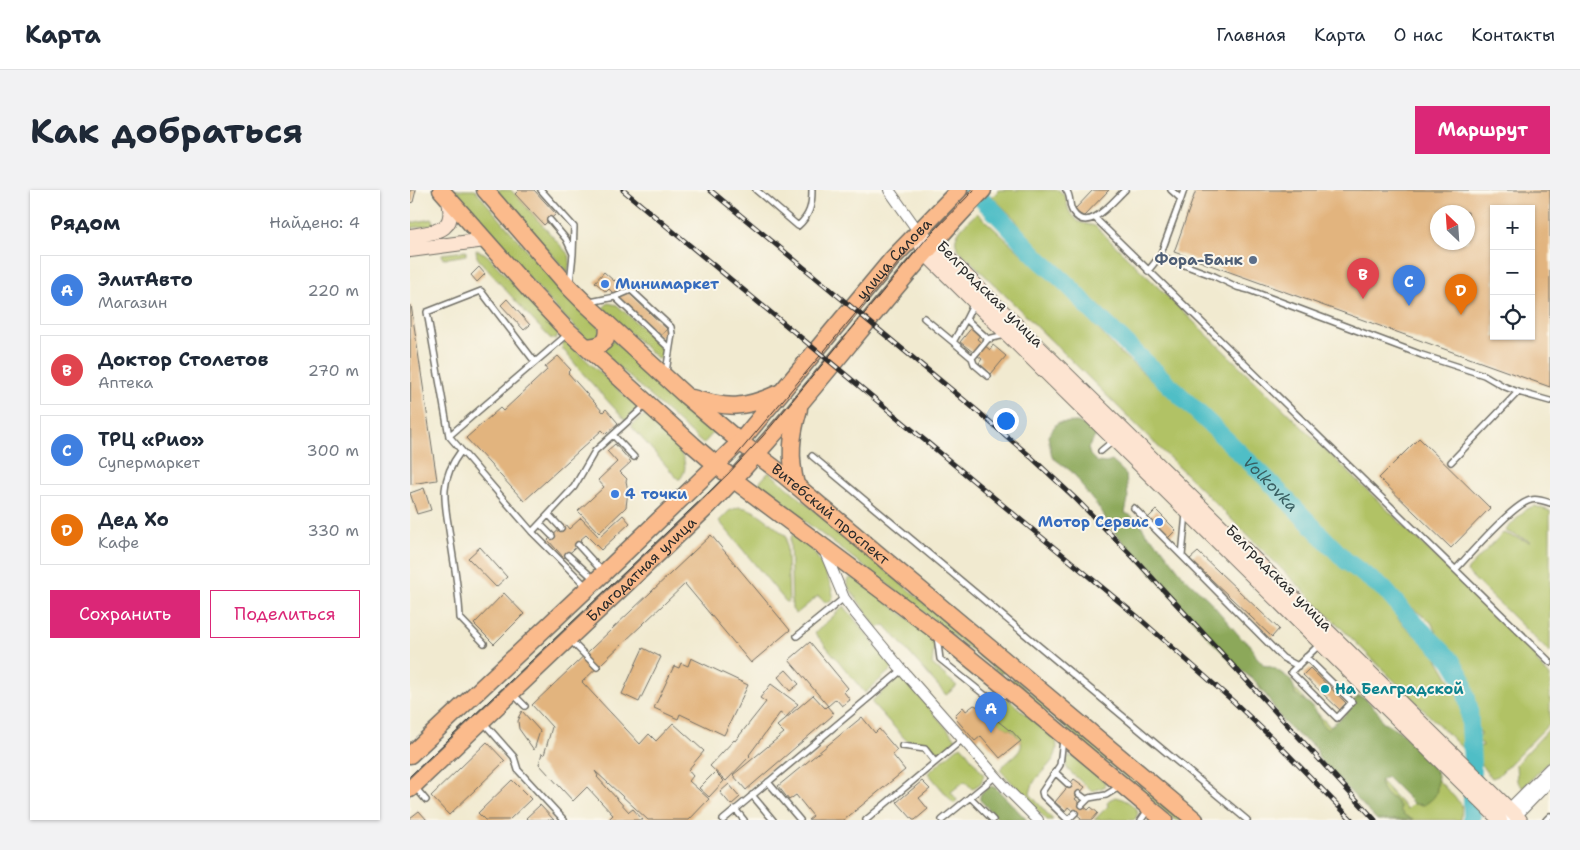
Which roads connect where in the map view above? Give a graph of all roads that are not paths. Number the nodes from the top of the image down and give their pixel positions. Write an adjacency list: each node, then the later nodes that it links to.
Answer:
1 (485, 190): 24 (main road, Витебский проспект)
2 (541, 190): 21 (lane)
3 (756, 190): 4 (lane)
4 (812, 190)
5 (889, 190): 16 (street)
6 (984, 190): 19 (main road, улица Салова)
7 (1066, 190): 14 (lane)
8 (1125, 190): 14 (lane)
9 (1171, 190): 13 (lane)
10 (1184, 190): 13 (lane)
11 (956, 193): 16 (main road, улица Салова)
12 (444, 194): 17 (street); 18 (main road, Витебский проспект)
13 (1181, 199): 22 (lane)
14 (1095, 218): 23 (lane)
15 (550, 220): 21 (lane)
16 (918, 231): 19 (street, Белградская улица); 31 (main road, улица Салова)
17 (410, 236)
18 (485, 240): 20 (street); 32 (main road, Витебский проспект)
19 (929, 249): 26 (street, Белградская улица); 34 (main road, улица Салова); 112 (street, Белградская улица)
20 (410, 250)
21 (573, 254): 24 (lane)
22 (1160, 256): 23 (lane); 44 (lane)
23 (1148, 271): 74 (lane)
24 (570, 288): 27 (main road, Витебский проспект)
25 (615, 297): 27 (lane); 38 (lane); 38 (lane)
26 (973, 301): 29 (lane); 33 (street, Белградская улица)
27 (584, 302): 30 (main road, Витебский проспект)
28 (924, 318): 36 (lane)
29 (966, 319): 35 (lane); 36 (lane)
30 (607, 324): 37 (main road); 42 (main road, Витебский проспект)
31 (838, 324): 43 (main road, Благодатная улица)
32 (570, 332): 37 (main road, Витебский проспект); 40 (lane)
33 (1006, 334): 35 (lane); 51 (street, Белградская улица)
34 (856, 336): 48 (main road, Благодатная улица)
35 (988, 339): 39 (lane)
36 (953, 342): 39 (lane)
37 (586, 347): 47 (main road, Витебский проспект)
38 (669, 348): 42 (lane)
39 (972, 358): 41 (lane)
40 (535, 362): 50 (lane); 50 (lane)
41 (988, 376)
42 (665, 377): 45 (main road, Витебский проспект)
43 (781, 392): 45 (main road); 52 (main road, Благодатная улица)
44 (1518, 392): 46 (lane); 58 (lane)
45 (686, 396): 52 (main road, Витебский проспект)
46 (1550, 401)
47 (647, 404): 49 (lane); 59 (main road, Витебский проспект)
48 (800, 404): 55 (main road, Благодатная улица); 61 (main road)
49 (614, 435): 57 (lane); 65 (lane)
50 (449, 436): 53 (lane)
51 (1115, 439): 54 (lane); 64 (street, Белградская улица)
52 (740, 442): 55 (main road, Витебский проспект); 59 (main road, Благодатная улица)
53 (461, 451): 68 (lane); 79 (lane)
54 (1100, 451)
55 (757, 453): 60 (main road, Благодатная улица); 61 (main road, Витебский проспект)
56 (812, 456): 125 (lane)
57 (634, 457)
58 (1451, 462)
59 (717, 465): 60 (main road, Витебский проспект); 75 (main road, Благодатная улица)
60 (734, 480): 71 (main road, Витебский проспект); 78 (main road, Благодатная улица)
61 (796, 485): 86 (main road, Витебский проспект)
62 (1550, 503): 74 (lane)
63 (1134, 508): 73 (lane)
64 (1186, 510): 73 (lane); 80 (street, Белградская улица)
65 (550, 515): 66 (lane); 67 (lane)
66 (540, 524): 68 (lane); 69 (lane)
67 (561, 528)
68 (532, 532): 75 (lane)
69 (552, 536)
70 (578, 545): 75 (lane)
71 (823, 547): 76 (street, Витебский проспект); 87 (main road, Витебский проспект)
72 (568, 554): 75 (lane)
73 (1182, 556): 83 (lane)
74 (1456, 569): 82 (lane)
75 (596, 580): 94 (main road, Благодатная улица)
76 (844, 598): 77 (lane); 85 (street, Витебский проспект)
77 (797, 636)
78 (569, 638): 84 (lane); 88 (main road, Благодатная улица)
79 (484, 643)
80 (1321, 643): 81 (lane); 112 (street, Белградская улица)
81 (1306, 658): 83 (lane); 83 (lane)
82 (1550, 662)
83 (1298, 666)
84 (597, 668)
85 (902, 670): 92 (street, Витебский проспект); 100 (lane)
86 (1017, 670): 87 (main road); 124 (main road, Витебский проспект)
87 (1009, 691): 91 (main road, Витебский проспект)
88 (512, 693): 89 (lane); 90 (main road, Благодатная улица)
89 (525, 706)
90 (482, 721): 103 (main road, Благодатная улица); 113 (lane)
91 (1063, 736): 97 (lane); 102 (main road, Витебский проспект)
92 (963, 739): 95 (lane); 98 (street, Витебский проспект)
93 (902, 746): 95 (lane)
94 (410, 755)
95 (936, 762): 118 (lane)
96 (1550, 768): 112 (street)
97 (1055, 772): 101 (lane); 122 (lane)
98 (996, 776): 106 (lane); 121 (street, Витебский проспект)
99 (1550, 781): 112 (street)
100 (768, 782): 105 (lane); 117 (lane)
101 (1069, 785)
102 (1122, 786): 104 (lane); 110 (main road, Витебский проспект)
103 (412, 787): 107 (lane)
104 (1079, 794)
105 (752, 795): 108 (lane); 116 (lane)
106 (970, 798): 119 (lane); 120 (lane)
107 (426, 800)
108 (735, 809): 114 (lane); 115 (lane)
109 (1075, 812): 122 (lane)
110 (1145, 814): 123 (main road, Витебский проспект)
111 (1550, 816): 126 (lane)
112 (1510, 818)
113 (564, 820)
114 (723, 820)
115 (744, 820)
116 (773, 820)
117 (800, 820)
118 (866, 820)
119 (942, 820)
120 (993, 820)
121 (1038, 820)
122 (1068, 820)
123 (1164, 820)
124 (1196, 820)
125 (1247, 820)
126 (1546, 820)

